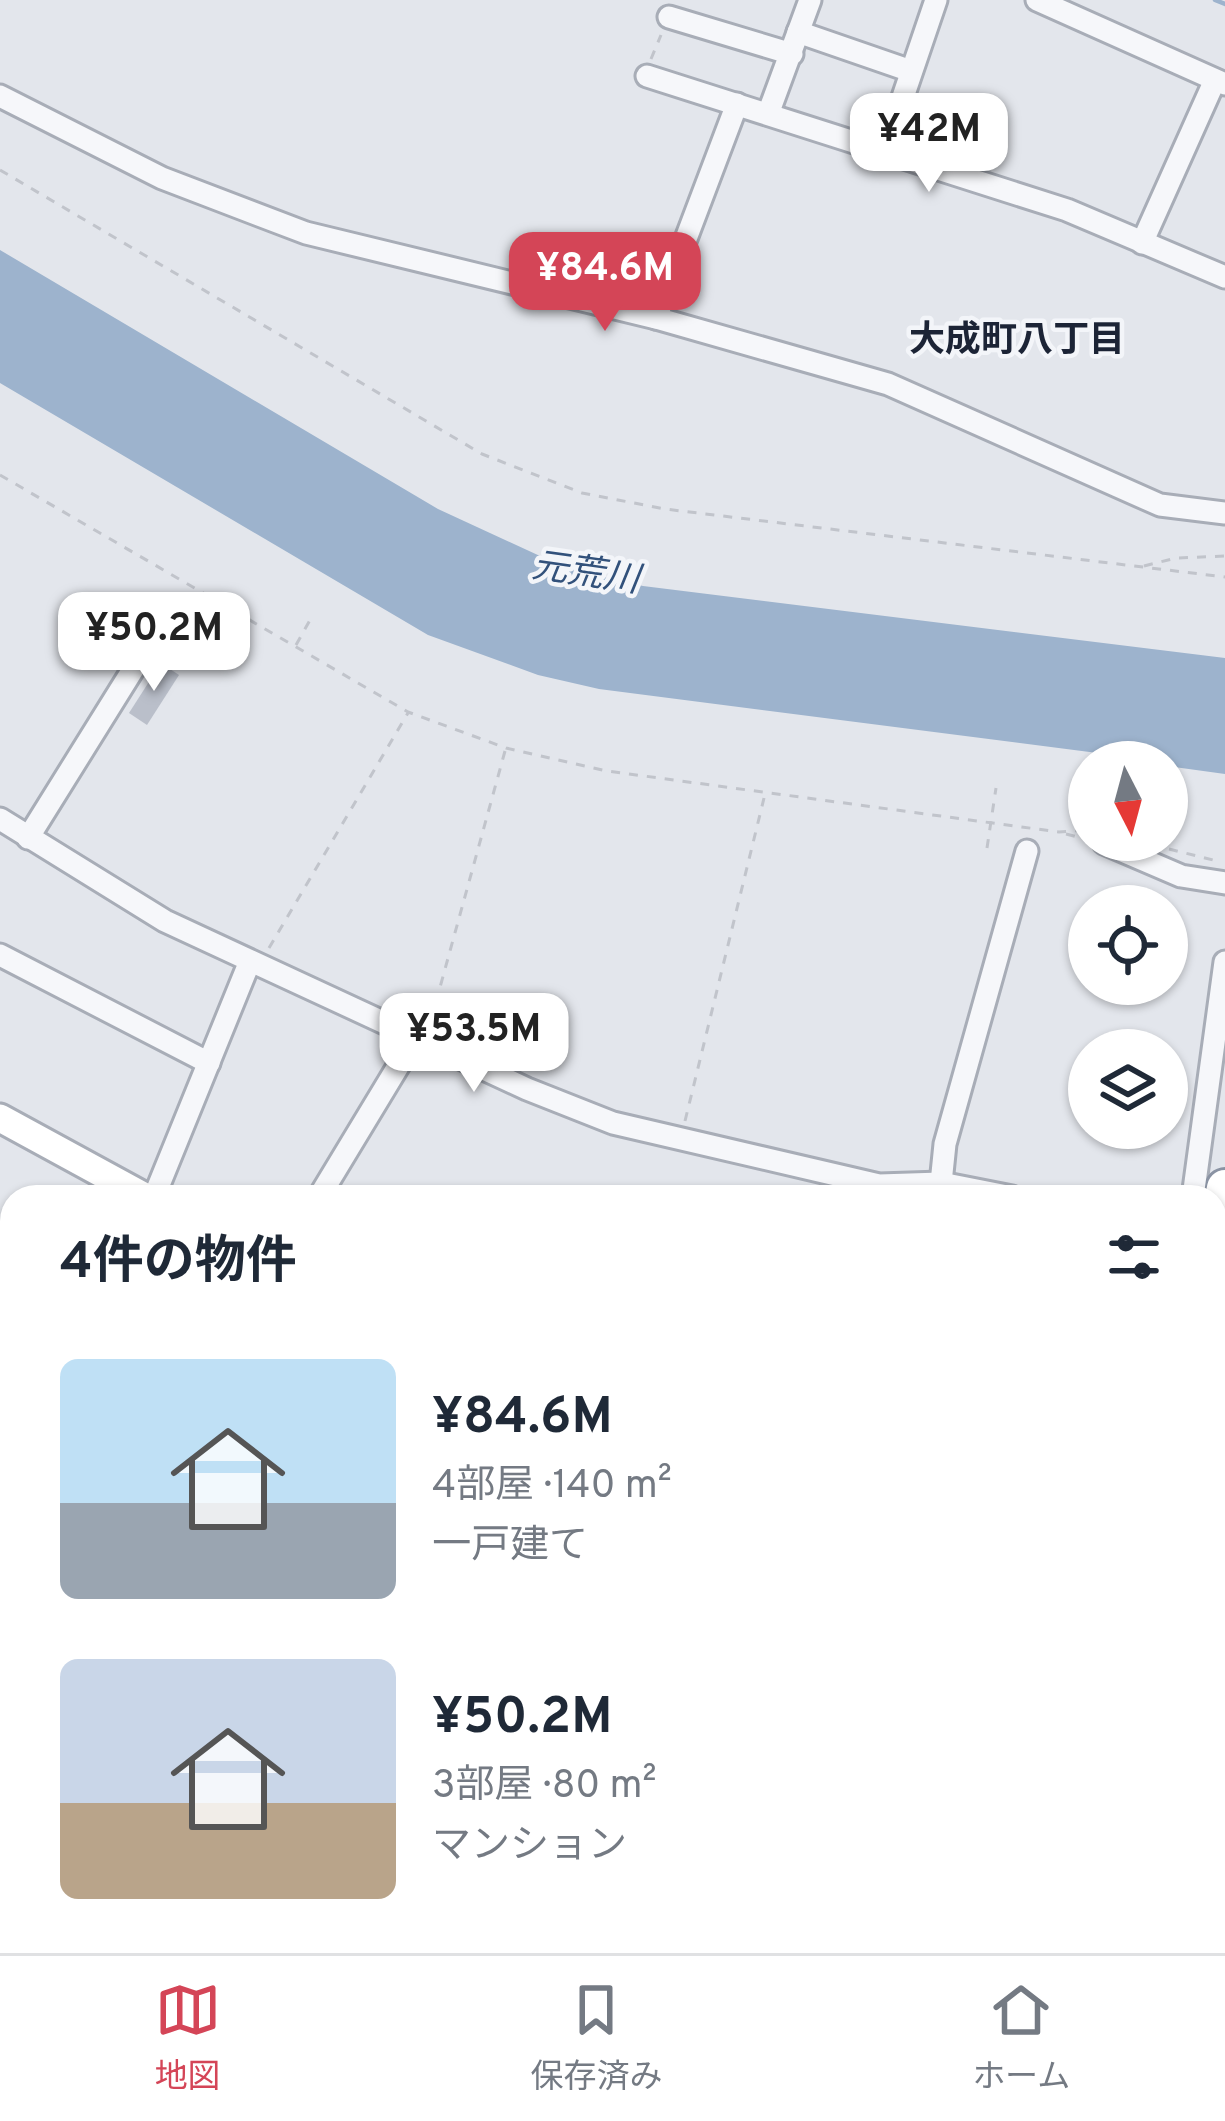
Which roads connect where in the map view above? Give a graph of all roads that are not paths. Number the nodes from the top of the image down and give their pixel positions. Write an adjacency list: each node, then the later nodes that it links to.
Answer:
1 (810, 0): 5 (street)
2 (936, 0): 6 (street)
3 (1037, 0): 8 (street)
4 (669, 16): 5 (street)
5 (795, 43): 6 (street); 11 (street)
6 (908, 70): 12 (street)
7 (647, 76): 10 (street)
8 (1220, 82): 13 (street)
9 (0, 97): 15 (street)
10 (736, 104): 11 (street); 15 (street)
11 (768, 114): 12 (street)
12 (885, 150): 13 (street)
13 (1142, 243): 14 (street)
14 (1225, 277)
15 (656, 318): 16 (street)
16 (1225, 513)
17 (170, 610): 19 (street)
18 (0, 819): 19 (street)
19 (28, 838): 25 (street)
20 (1027, 851): 29 (street)
21 (1147, 861): 22 (street)
22 (1225, 883)
23 (0, 955): 27 (street)
24 (1225, 962): 34 (street)
25 (255, 963): 26 (street); 27 (street)
26 (421, 1036): 29 (street); 32 (street)
27 (209, 1064): 31 (street)
28 (0, 1118): 30 (main road)
29 (941, 1183): 33 (street)
30 (123, 1185)
31 (159, 1185)
32 (327, 1185)
33 (951, 1185)
34 (1195, 1185)

